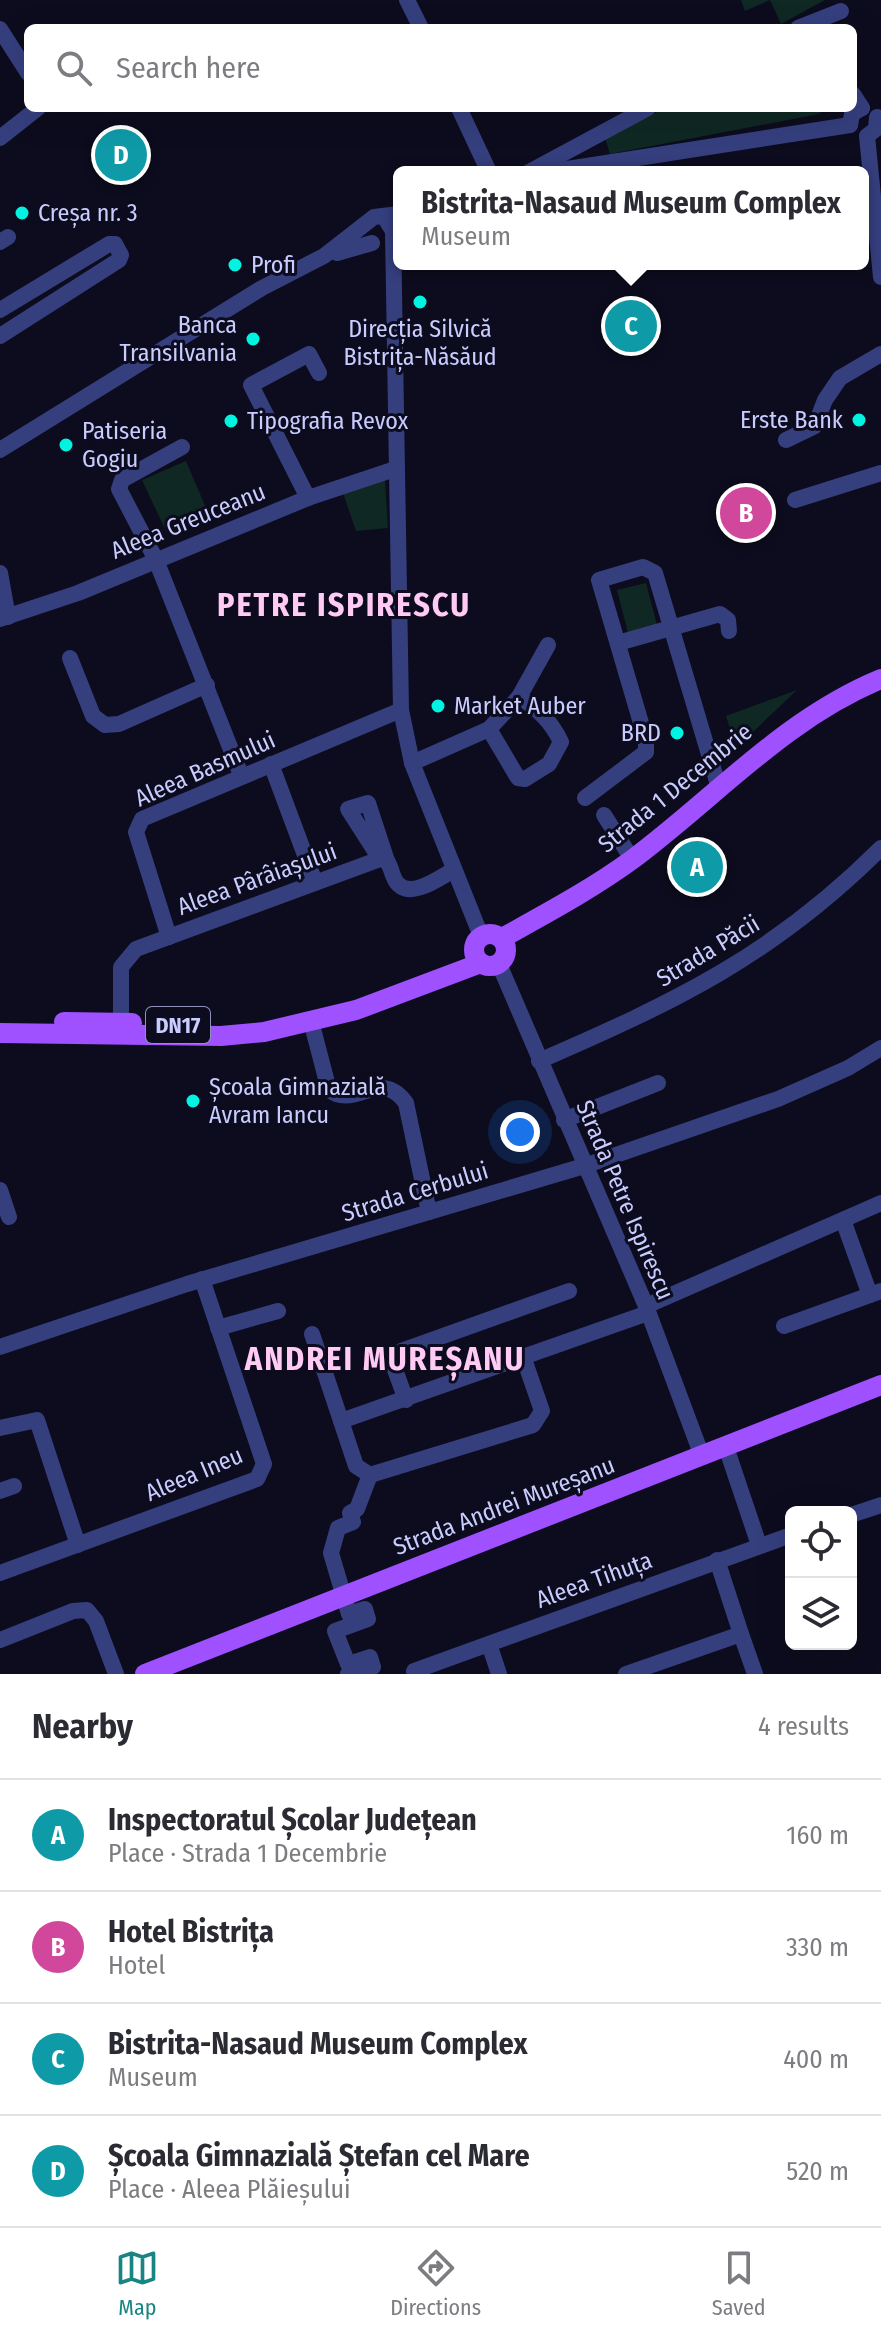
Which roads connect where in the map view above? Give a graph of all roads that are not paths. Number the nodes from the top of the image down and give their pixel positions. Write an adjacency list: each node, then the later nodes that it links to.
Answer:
1 (407, 0): 3 (street)
2 (841, 13): 4 (street)
3 (419, 24)
4 (809, 24)
5 (0, 29): 6 (street)
6 (24, 67)
7 (857, 101): 12 (street)
8 (33, 112): 15 (street)
9 (461, 112): 16 (street)
10 (641, 112): 17 (street)
11 (853, 112): 13 (street)
12 (879, 117): 14 (street)
13 (850, 125): 14 (street); 18 (street)
14 (867, 136): 25 (street)
15 (0, 138)
16 (486, 166)
17 (540, 166)
18 (587, 166)
19 (366, 225): 20 (street); 22 (street, Strada Petre Ispirescu); 24 (street)
20 (393, 225)
21 (393, 227): 22 (street)
22 (374, 243): 24 (street); 26 (street, Strada Petre Ispirescu)
23 (393, 245): 26 (street, Strada Petre Ispirescu)
24 (324, 256): 33 (street)
25 (881, 277)
26 (391, 284): 34 (street, Strada Petre Ispirescu)
27 (0, 310): 28 (street)
28 (0, 336)
29 (881, 354): 31 (street)
30 (319, 373): 36 (street)
31 (786, 440)
32 (182, 447): 38 (street)
33 (1, 448)
34 (395, 469): 36 (street, Aleea Greuceanu); 50 (street, Strada Petre Ispirescu)
35 (881, 473): 37 (street)
36 (308, 498): 38 (street, Aleea Greuceanu)
37 (795, 500)
38 (156, 560): 40 (street, Aleea Greuceanu); 47 (street)
39 (0, 573): 40 (street)
40 (4, 618)
41 (671, 627): 42 (street); 43 (street); 43 (street); 55 (street)
42 (729, 631)
43 (618, 643): 56 (street)
44 (548, 645): 49 (street)
45 (70, 658): 47 (street)
46 (881, 679): 55 (main road, Strada 1 Decembrie / DN17)
47 (207, 685): 54 (street)
48 (881, 691): 63 (main road, Strada 1 Decembrie / DN17)
49 (519, 697): 51 (street); 51 (street)
50 (401, 710): 52 (street, Strada Petre Ispirescu); 53 (street, Aleea Basmului)
51 (489, 729): 52 (street)
52 (412, 763): 60 (street, Strada Petre Ispirescu)
53 (271, 764): 54 (street, Aleea Basmului); 61 (street)
54 (241, 775): 62 (street, Aleea Basmului)
55 (719, 788): 59 (main road, Strada 1 Decembrie / DN17)
56 (585, 798)
57 (604, 815): 59 (street)
58 (881, 848): 69 (street, Strada Păcii)
59 (632, 859): 63 (main road, Strada 1 Decembrie / DN17)
60 (454, 870): 61 (street, Aleea Pârâiașului); 63 (street, Strada Petre Ispirescu)
61 (315, 882): 62 (street, Aleea Pârâiașului)
62 (169, 937): 66 (street, Aleea Pârâiașului)
63 (490, 949): 65 (main road, Strada 1 Decembrie / DN17); 66 (main road, Strada 1 Decembrie / DN17); 69 (street, Strada Petre Ispirescu)
64 (0, 1020): 66 (main road, Strada 1 Decembrie / DN17)
65 (311, 1021): 67 (main road, Strada 1 Decembrie / DN17); 75 (street)
66 (121, 1023)
67 (0, 1033)
68 (881, 1048): 72 (street, Strada Cerbului)
69 (539, 1061): 71 (street, Strada Petre Ispirescu)
70 (658, 1083): 71 (street)
71 (564, 1120): 72 (street, Strada Petre Ispirescu)
72 (584, 1166): 75 (street, Strada Cerbului); 81 (street, Strada Petre Ispirescu)
73 (0, 1190): 76 (street)
74 (881, 1203): 77 (street)
75 (429, 1212): 78 (street, Strada Cerbului)
76 (9, 1217)
77 (843, 1220): 80 (street); 81 (street)
78 (202, 1279): 84 (street, Aleea Ineu); 86 (street, Strada Cerbului)
79 (569, 1291): 89 (street)
80 (876, 1293): 83 (street)
81 (647, 1309): 87 (street); 93 (street, Strada Petre Ispirescu)
82 (278, 1311): 84 (street)
83 (784, 1326)
84 (218, 1328): 98 (street, Aleea Ineu)
85 (312, 1334): 90 (street)
86 (0, 1347)
87 (524, 1359): 89 (street); 94 (street)
88 (881, 1385): 92 (main road, Strada Andrei Mureșanu)
89 (406, 1400): 90 (street)
90 (341, 1421): 94 (street)
91 (0, 1428): 98 (street)
92 (726, 1447): 93 (main road, Strada Andrei Mureșanu); 99 (street)
93 (702, 1456): 102 (main road, Strada Andrei Mureșanu)
94 (370, 1475): 102 (street)
95 (881, 1505): 96 (street)
96 (857, 1513)
97 (785, 1537): 99 (street, Aleea Tihuța)
98 (78, 1545): 101 (street, Aleea Ineu)
99 (759, 1545): 100 (street, Aleea Tihuța)
100 (717, 1560): 103 (street); 105 (street, Aleea Tihuța)
101 (0, 1573)
102 (343, 1597): 108 (main road, Strada Andrei Mureșanu); 109 (street)
103 (741, 1634): 111 (street); 112 (street)
104 (0, 1640): 107 (street)
105 (489, 1644): 106 (street, Aleea Tihuța); 110 (street)
106 (415, 1672)
107 (116, 1674)
108 (145, 1674)
109 (348, 1674)
110 (499, 1674)
111 (626, 1674)
112 (755, 1674)

